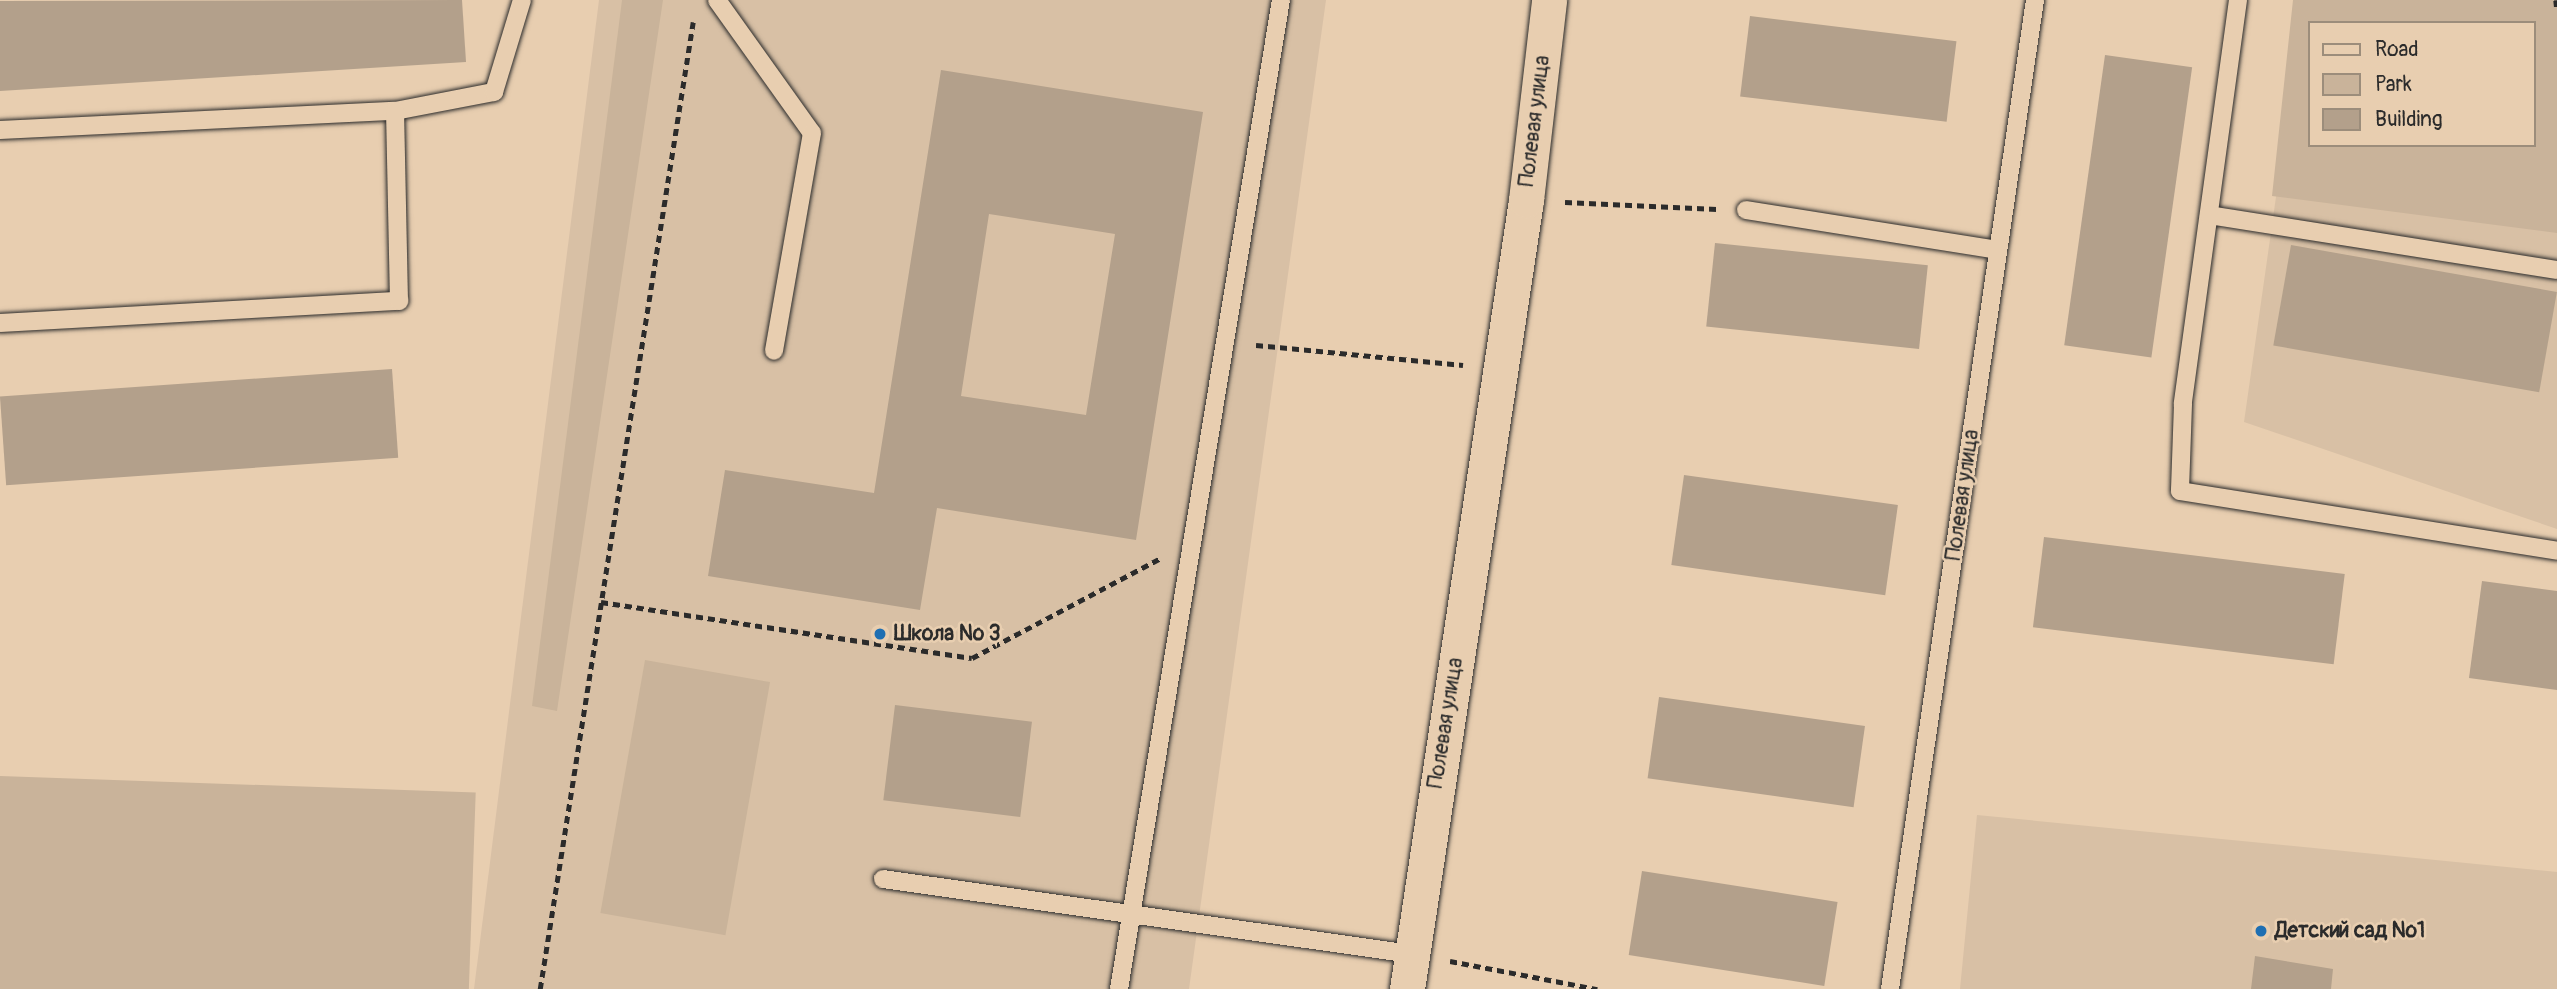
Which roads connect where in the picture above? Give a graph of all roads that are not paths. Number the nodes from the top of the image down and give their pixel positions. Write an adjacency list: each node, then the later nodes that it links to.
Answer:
1 (523, 0): 7 (lane)
2 (717, 0): 14 (lane)
3 (1281, 0): 17 (lane)
4 (1549, 0): 18 (street, Полевая улица)
5 (2035, 0): 11 (lane, Полевая улица)
6 (2238, 0): 10 (lane)
7 (395, 111): 8 (lane); 13 (lane)
8 (0, 130)
9 (1746, 211): 11 (lane)
10 (2209, 215): 12 (lane); 15 (lane)
11 (1998, 250): 21 (lane, Полевая улица)
12 (2557, 270)
13 (0, 323)
14 (774, 351)
15 (2557, 551)
16 (883, 879): 17 (lane)
17 (1131, 916): 18 (lane); 19 (lane)
18 (1411, 954): 20 (street, Полевая улица)
19 (1119, 989)
20 (1407, 989)
21 (1890, 989)

